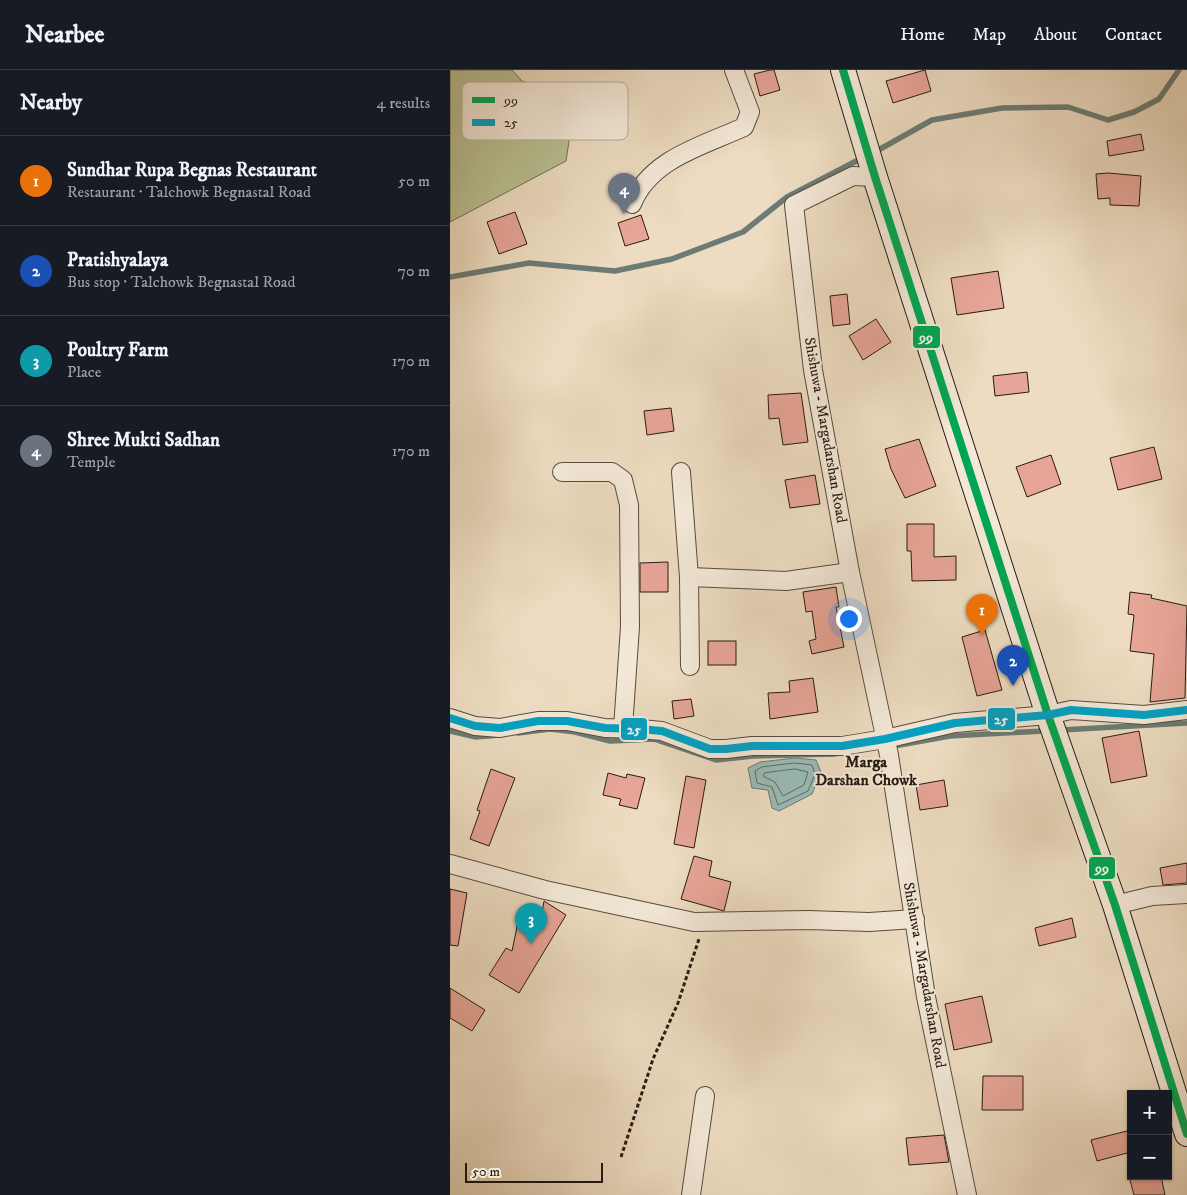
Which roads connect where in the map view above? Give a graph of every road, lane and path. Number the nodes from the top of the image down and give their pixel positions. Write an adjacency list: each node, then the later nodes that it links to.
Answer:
1 (734, 70): 4 (street)
2 (843, 70): 3 (main road)
3 (874, 177): 7 (street, Shishuwa - Margadarshan Road); 11 (main road)
4 (632, 204)
5 (562, 472): 13 (street)
6 (681, 472): 8 (street)
7 (850, 572): 8 (street); 14 (street, Shishuwa - Margadarshan Road)
8 (689, 577): 9 (street)
9 (690, 666)
10 (1187, 710): 11 (street)
11 (1048, 715): 14 (street); 17 (main road)
12 (450, 718): 13 (street)
13 (623, 728): 14 (street)
14 (887, 747): 18 (street, Shishuwa - Margadarshan Road)
15 (450, 864): 19 (street)
16 (1187, 894): 17 (street)
17 (1115, 905): 21 (main road)
18 (916, 919): 19 (street); 24 (street, Shishuwa - Margadarshan Road)
19 (704, 922): 22 (path)
20 (705, 1096): 23 (street)
21 (1187, 1134)
22 (621, 1157)
23 (691, 1195)
24 (967, 1195)

